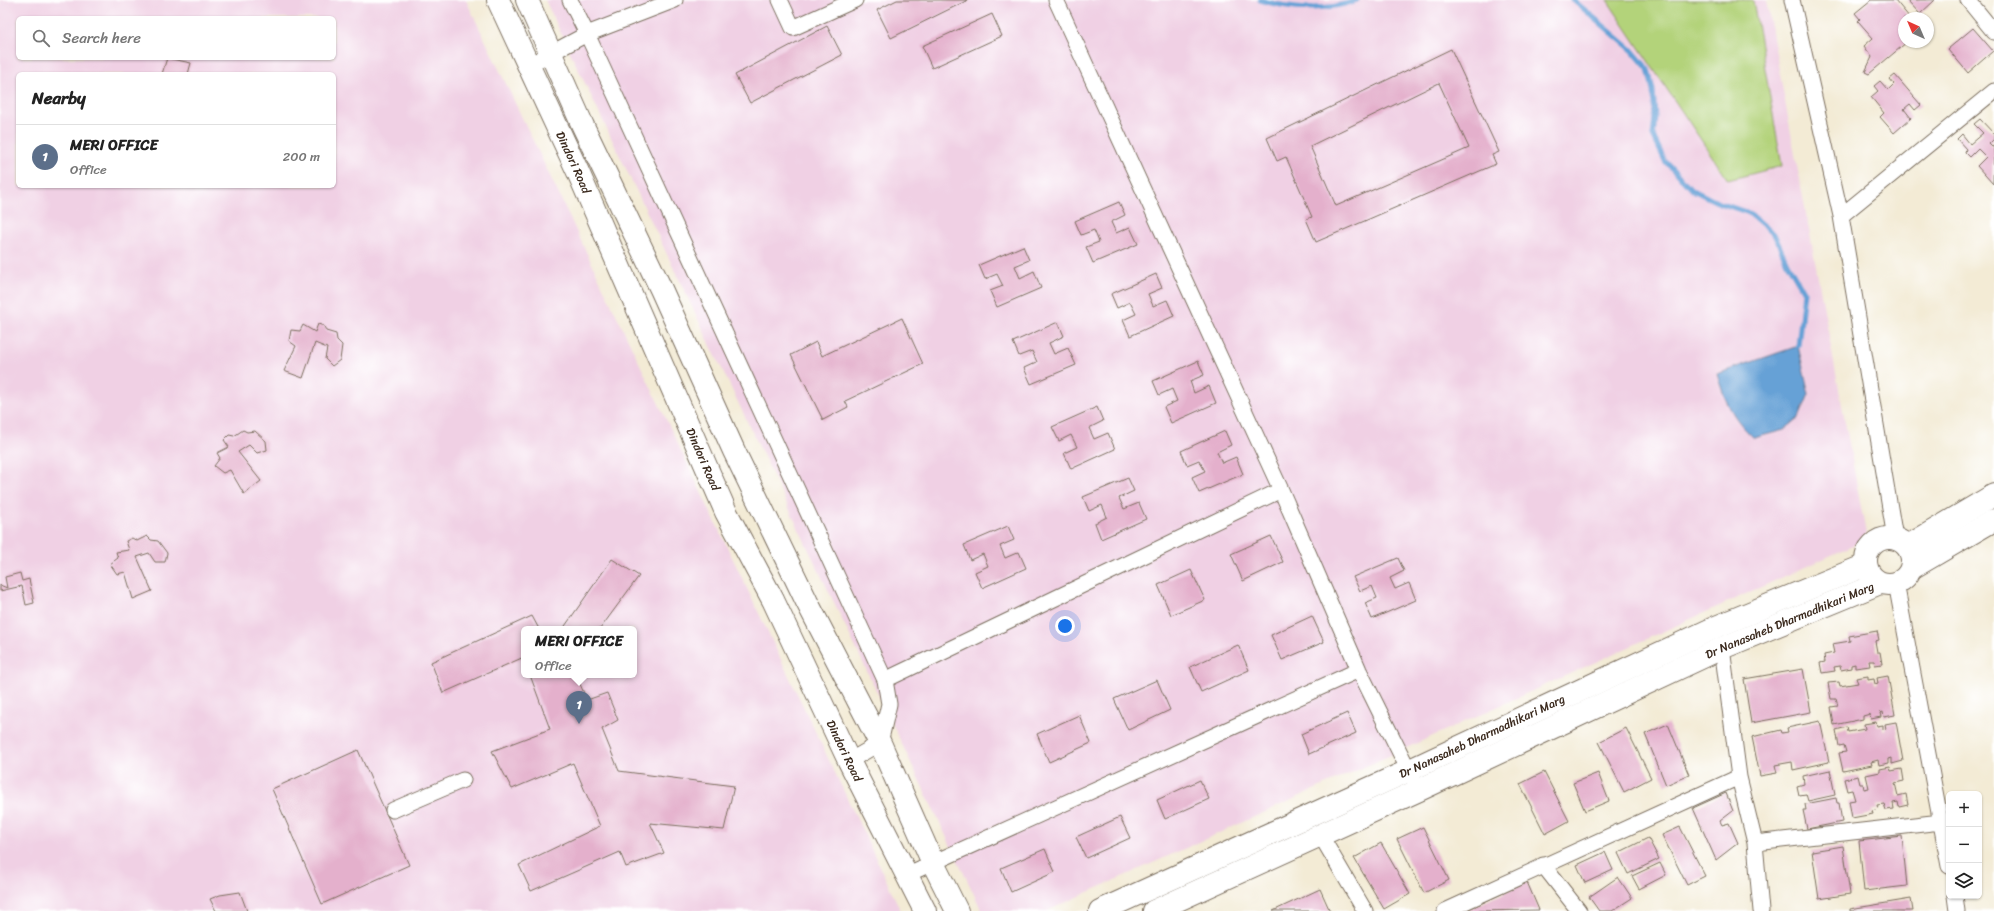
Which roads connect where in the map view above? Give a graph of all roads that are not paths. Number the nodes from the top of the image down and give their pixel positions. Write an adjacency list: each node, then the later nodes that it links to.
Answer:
1 (498, 0): 13 (main road, Dindori Road)
2 (527, 0): 12 (main road)
3 (570, 0): 11 (street)
4 (675, 0): 11 (street)
5 (780, 0): 6 (street)
6 (856, 0)
7 (1056, 0): 16 (street)
8 (1792, 0): 15 (street)
9 (1968, 0): 10 (street)
10 (1994, 32)
11 (587, 34): 12 (street); 25 (street)
12 (552, 53): 13 (street); 26 (main road)
13 (529, 65): 27 (main road, Dindori Road)
14 (1991, 99): 15 (street)
15 (1841, 216): 19 (street)
16 (1281, 490): 24 (street); 25 (street)
17 (1994, 495): 19 (main road)
18 (1994, 520): 21 (main road)
19 (1901, 542): 20 (main road); 21 (main road)
20 (1866, 565): 22 (main road); 28 (main road, Dr Nanasaheb Dharmadhikari Marg)
21 (1912, 568): 22 (main road)
22 (1888, 583): 23 (main road, Dr Nanasaheb Dharmadhikari Marg); 33 (street)
23 (1722, 648): 29 (street); 31 (main road, Dr Nanasaheb Dharmadhikari Marg)
24 (1358, 670): 28 (street); 36 (street)
25 (885, 680): 26 (street)
26 (880, 743): 27 (street); 36 (main road)
27 (849, 761): 39 (main road, Dindori Road)
28 (1408, 771): 31 (street); 43 (main road, Dr Nanasaheb Dharmadhikari Marg)
29 (1739, 777): 35 (street); 38 (street)
30 (462, 780): 32 (street)
31 (1419, 790): 34 (main road, Dr Nanasaheb Dharmadhikari Marg)
32 (393, 810)
33 (1941, 822): 35 (street); 37 (street)
34 (1321, 836): 44 (main road, Dr Nanasaheb Dharmadhikari Marg); 45 (street)
35 (1755, 843): 48 (street)
36 (933, 863): 39 (street); 42 (main road)
37 (1948, 863)
38 (1543, 864): 46 (street); 47 (street)
39 (906, 875): 41 (main road, Dindori Road)
40 (1956, 899): 49 (street)
41 (925, 911)
42 (957, 911)
43 (1100, 911)
44 (1154, 911)
45 (1365, 911)
46 (1445, 911)
47 (1579, 911)
48 (1761, 911)
49 (1958, 911)

